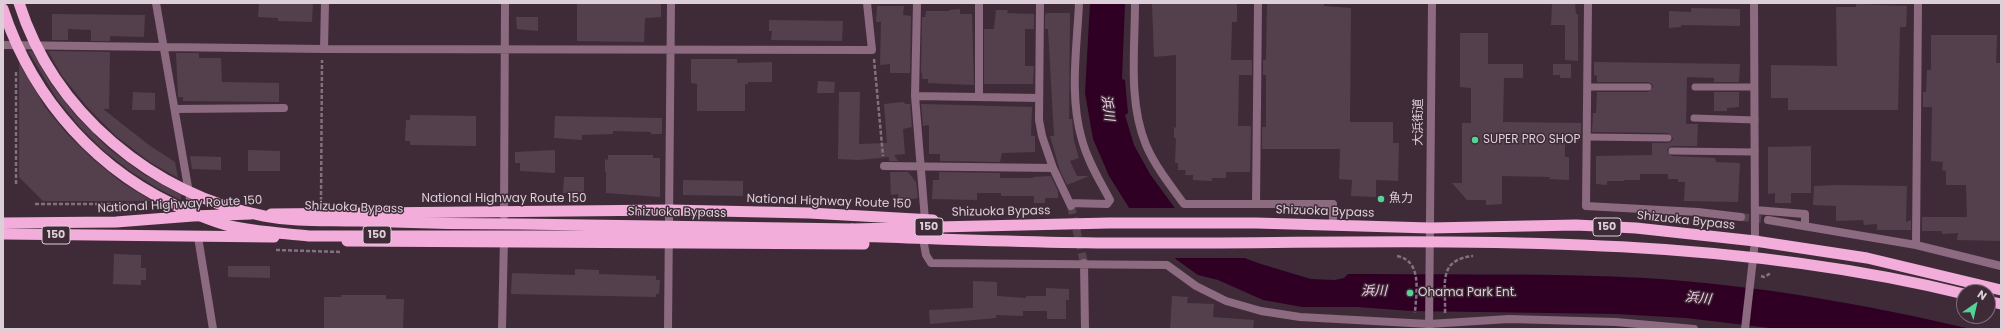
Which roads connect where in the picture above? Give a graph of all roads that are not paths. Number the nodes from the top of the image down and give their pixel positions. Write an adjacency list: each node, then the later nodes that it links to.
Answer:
1 (19, 3): 55 (highway, Shizuoka Bypass / 150, bridge)
2 (156, 3): 20 (street)
3 (325, 3): 21 (street)
4 (505, 3): 22 (street)
5 (671, 3): 23 (street)
6 (867, 3): 23 (street)
7 (917, 3): 28 (street)
8 (979, 3): 29 (street)
9 (1040, 3): 30 (street)
10 (1075, 3): 11 (street)
11 (1079, 3): 41 (street)
12 (1135, 3): 42 (street)
13 (1258, 3): 42 (street)
14 (1432, 3): 54 (street, 大浜街道)
15 (1588, 3): 24 (street)
16 (1754, 3): 27 (street)
17 (1918, 3): 64 (street)
18 (3, 9): 55 (highway, Shizuoka Bypass / 150, bridge)
19 (3, 46): 20 (street)
20 (164, 46): 21 (street); 32 (street)
21 (323, 50): 22 (street)
22 (505, 50): 23 (street); 45 (street)
23 (671, 50): 43 (street)
24 (1588, 87): 25 (lane); 35 (street)
25 (1648, 87)
26 (1695, 87): 27 (lane)
27 (1754, 87): 34 (street)
28 (915, 96): 29 (street); 40 (street)
29 (979, 97): 30 (street)
30 (1039, 98): 41 (street)
31 (284, 108): 32 (street)
32 (175, 109): 46 (street)
33 (1694, 118): 34 (lane)
34 (1754, 120): 38 (street)
35 (1587, 137): 36 (lane); 47 (street)
36 (1668, 138)
37 (1672, 151): 38 (lane)
38 (1755, 152): 44 (street)
39 (884, 166): 40 (street)
40 (921, 166): 41 (street); 48 (street)
41 (1052, 168)
42 (1256, 204): 52 (street)
43 (670, 210): 45 (highway, National Highway Route 150 / 150); 48 (highway, National Highway Route 150 / 150); 62 (street)
44 (1755, 210): 53 (street); 59 (street)
45 (504, 213): 46 (highway, National Highway Route 150 / 150); 60 (street)
46 (193, 216): 50 (highway, National Highway Route 150 / 150)
47 (1741, 217)
48 (925, 220): 51 (highway, National Highway Route 150 / 150)
49 (1768, 220): 53 (street)
50 (3, 223)
51 (1006, 225): 52 (highway, Shizuoka Bypass / 150); 55 (highway, Shizuoka Bypass / 150)
52 (1332, 225): 54 (highway, Shizuoka Bypass / 150)
53 (1805, 225): 64 (street)
54 (1430, 228): 59 (highway, Shizuoka Bypass / 150); 61 (street, 大浜街道)
55 (852, 233): 58 (highway, Shizuoka Bypass / 150)
56 (3, 234): 57 (highway, 150)
57 (198, 237): 60 (highway, 150); 71 (street)
58 (1005, 240): 61 (highway, Shizuoka Bypass / 150); 63 (highway, 150)
59 (1755, 241): 65 (street); 68 (highway, Shizuoka Bypass / 150)
60 (504, 242): 62 (highway, 150); 72 (street)
61 (1430, 242): 65 (highway, Shizuoka Bypass / 150); 70 (street, 大浜街道)
62 (670, 243): 63 (highway, 150); 73 (street)
63 (924, 244): 66 (street)
64 (1916, 245): 67 (street)
65 (1754, 257): 69 (highway, Shizuoka Bypass / 150); 76 (street)
66 (1084, 263): 70 (street); 74 (street)
67 (2001, 266)
68 (2001, 290)
69 (1956, 292)
70 (1429, 325): 75 (street)
71 (212, 329)
72 (502, 329)
73 (668, 329)
74 (1085, 329)
75 (1694, 329)
76 (1745, 329)

